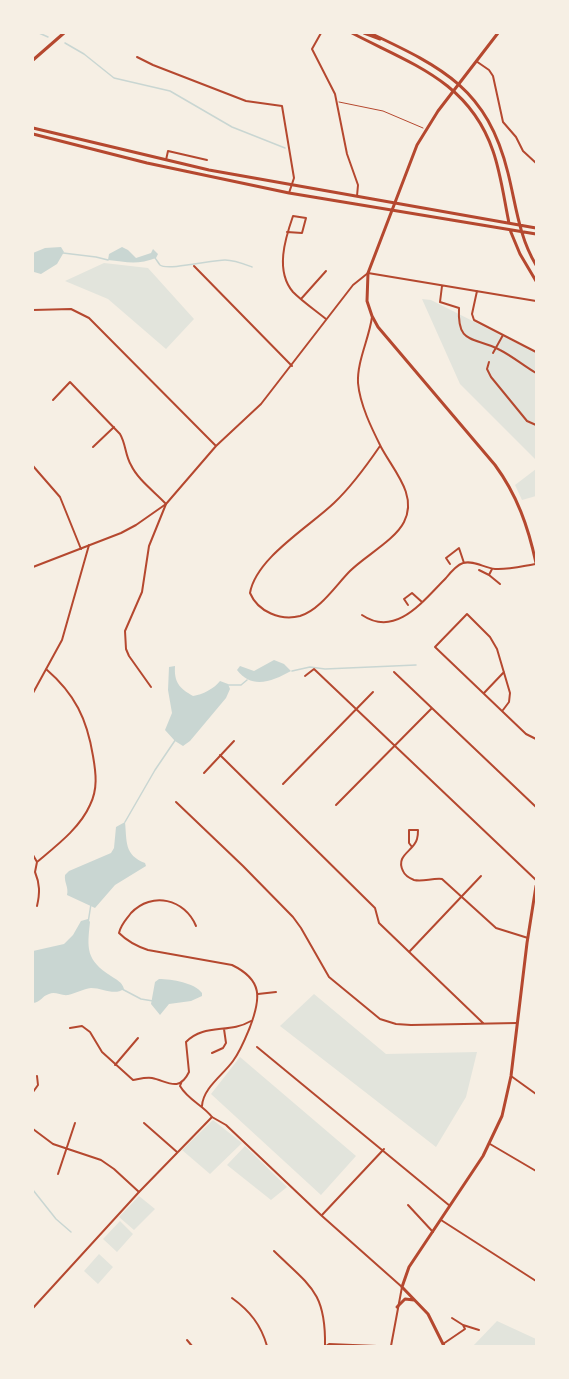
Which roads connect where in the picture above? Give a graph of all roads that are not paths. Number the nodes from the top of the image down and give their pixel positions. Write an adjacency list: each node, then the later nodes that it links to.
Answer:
1 (64, 33): 9 (main road)
2 (321, 33): 11 (street)
3 (352, 33): 30 (main road)
4 (363, 33): 7 (main road)
5 (370, 33): 7 (main road)
6 (498, 33): 10 (main road)
7 (384, 40): 26 (main road)
8 (137, 57): 18 (street)
9 (33, 60)
10 (477, 61): 13 (main road); 17 (street)
11 (337, 101): 13 (lane); 20 (street)
12 (33, 128): 15 (main road)
13 (425, 129): 21 (main road)
14 (33, 134): 19 (main road)
15 (166, 160): 16 (street); 18 (main road)
16 (207, 160)
17 (536, 163)
18 (292, 186): 19 (street); 20 (main road)
19 (289, 193): 22 (main road)
20 (357, 196): 21 (main road)
21 (394, 204): 22 (main road); 23 (main road)
22 (392, 209): 25 (main road); 29 (main road)
23 (534, 228)
24 (287, 232): 24 (street); 33 (street)
25 (534, 233)
26 (536, 265)
27 (194, 266): 43 (street)
28 (326, 271): 33 (street)
29 (368, 273): 31 (street); 36 (main road); 37 (street)
30 (536, 281)
31 (442, 286): 32 (street); 39 (street)
32 (477, 291): 34 (street); 38 (street)
33 (300, 299): 37 (street)
34 (536, 301)
35 (33, 310): 48 (street)
36 (372, 316): 49 (street); 56 (main road)
37 (326, 319): 43 (street)
38 (503, 335): 39 (street); 40 (street)
39 (496, 348): 41 (street); 44 (street)
40 (536, 352)
41 (493, 353)
42 (489, 362): 46 (street)
43 (292, 366): 48 (street)
44 (536, 373)
45 (53, 400): 47 (street)
46 (536, 425)
47 (114, 427): 50 (street); 52 (street)
48 (216, 446): 52 (street)
49 (380, 446): 49 (street)
50 (93, 447)
51 (33, 466): 54 (street)
52 (166, 504): 53 (street); 70 (street)
53 (89, 545): 54 (street); 66 (street)
54 (81, 549): 58 (street)
55 (464, 563): 57 (street); 59 (street); 63 (street)
56 (536, 563): 59 (street)
57 (450, 564)
58 (33, 567)
59 (492, 569): 61 (street)
60 (480, 570): 61 (street)
61 (489, 575): 62 (street)
62 (500, 584)
63 (422, 602): 64 (street); 65 (street)
64 (408, 604)
65 (362, 615)
66 (46, 669): 72 (street); 88 (street)
67 (394, 672): 74 (street)
68 (504, 672): 73 (street); 73 (street); 76 (street)
69 (305, 676): 75 (street)
70 (151, 687)
71 (373, 692): 75 (street)
72 (33, 693)
73 (484, 693): 76 (street)
74 (432, 708): 79 (street); 85 (street)
75 (355, 709): 79 (street); 82 (street)
76 (503, 711): 77 (street)
77 (536, 740)
78 (234, 741): 80 (street)
79 (394, 746): 84 (street); 90 (street)
80 (220, 755): 81 (street); 96 (street)
81 (204, 773)
82 (284, 784)
83 (176, 802): 100 (street)
84 (336, 805)
85 (536, 807)
86 (412, 847): 86 (street); 92 (street)
87 (33, 855): 88 (street)
88 (37, 862): 93 (street)
89 (481, 876): 92 (street)
90 (536, 880)
91 (536, 886): 95 (main road)
92 (462, 896): 95 (street); 96 (street)
93 (37, 906)
94 (196, 926): 98 (street)
95 (528, 938): 101 (main road)
96 (409, 952): 100 (street)
97 (276, 992): 98 (street)
98 (258, 994): 99 (street)
99 (252, 1021): 103 (street); 113 (street)
100 (483, 1023): 101 (street)
101 (517, 1023): 109 (main road)
102 (70, 1028): 107 (street)
103 (224, 1029): 106 (street); 110 (street)
104 (138, 1038): 107 (street)
105 (257, 1047): 120 (street)
106 (212, 1053)
107 (115, 1065): 110 (street)
108 (37, 1076): 111 (street)
109 (511, 1076): 112 (street); 118 (main road)
110 (182, 1081): 113 (street)
111 (33, 1092)
112 (536, 1094)
113 (202, 1106): 114 (street)
114 (213, 1117): 121 (street); 127 (street)
115 (75, 1123): 119 (street)
116 (144, 1123): 121 (street)
117 (33, 1129): 119 (street)
118 (490, 1144): 122 (street); 126 (main road)
119 (66, 1149): 123 (street); 124 (street)
120 (384, 1149): 126 (street); 127 (street)
121 (177, 1152): 124 (street)
122 (536, 1171)
123 (58, 1174)
124 (139, 1192): 136 (street)
125 (408, 1205): 129 (street)
126 (450, 1206): 128 (main road)
127 (322, 1216): 132 (street)
128 (441, 1220): 129 (main road); 131 (street)
129 (433, 1232): 132 (main road)
130 (274, 1251): 144 (street)
131 (536, 1281)
132 (402, 1287): 134 (main road); 135 (street)
133 (232, 1298): 143 (street)
134 (415, 1300): 135 (main road); 141 (main road)
135 (397, 1307): 146 (street)
136 (33, 1308)
137 (452, 1318): 138 (street)
138 (463, 1325): 139 (street); 141 (street)
139 (478, 1330)
140 (187, 1340): 142 (street)
141 (444, 1345)
142 (192, 1346)
143 (267, 1346)
144 (326, 1346): 145 (street)
145 (377, 1346)
146 (391, 1346)

